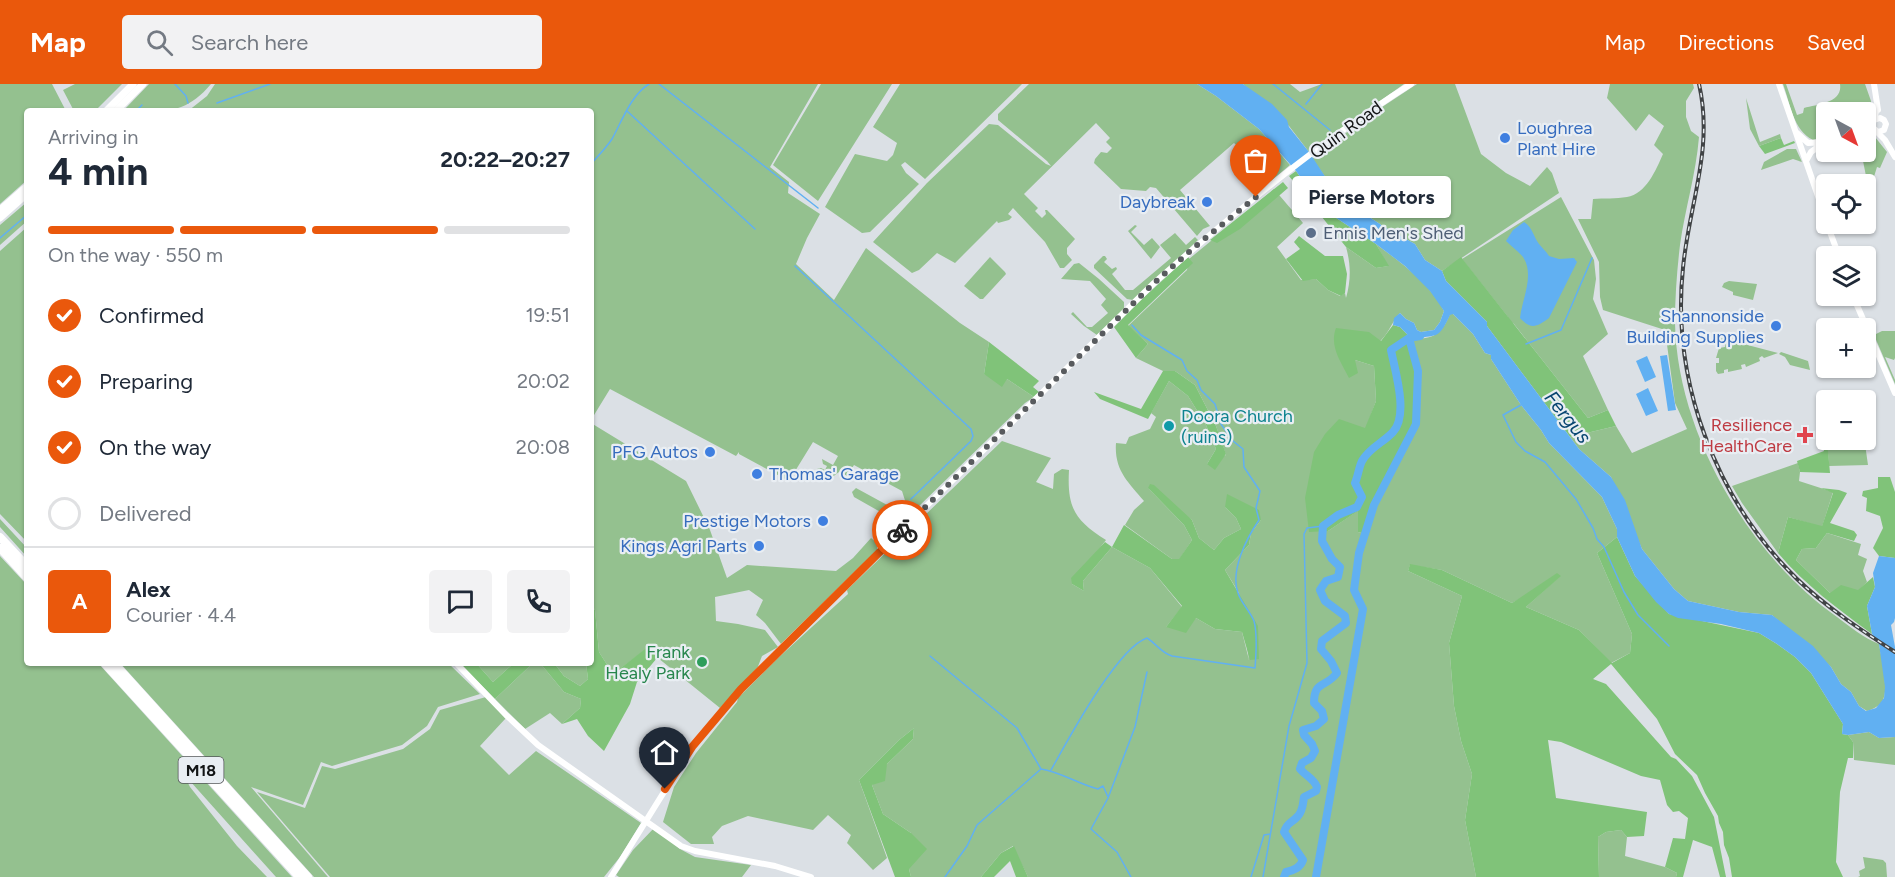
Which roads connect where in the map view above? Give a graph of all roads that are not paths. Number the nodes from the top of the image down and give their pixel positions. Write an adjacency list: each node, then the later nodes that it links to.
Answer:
1 (133, 84): 6 (main road)
2 (143, 84): 7 (main road)
3 (1411, 84): 37 (main road, Quin Road)
4 (1779, 84): 14 (main road)
5 (1874, 84): 8 (main road)
6 (109, 108)
7 (119, 108)
8 (1877, 108): 9 (main road); 10 (main road)
9 (1876, 111)
10 (1882, 118): 11 (main road); 12 (main road)
11 (1876, 122)
12 (1885, 128): 13 (main road); 16 (main road)
13 (1876, 129)
14 (1795, 130): 17 (main road); 20 (main road)
15 (1876, 131): 16 (main road)
16 (1885, 140): 21 (main road)
17 (1816, 143)
18 (1816, 145): 20 (main road)
19 (1816, 149): 22 (main road)
20 (1802, 150): 22 (main road)
21 (1895, 157)
22 (1806, 161): 24 (main road)
23 (24, 189): 26 (main road)
24 (1816, 191)
25 (24, 197): 27 (main road)
26 (0, 210)
27 (0, 218)
28 (1857, 306): 29 (main road)
29 (1895, 393)
30 (0, 537): 32 (highway)
31 (0, 548): 33 (highway)
32 (24, 563)
33 (24, 575)
34 (107, 666): 38 (highway, M18)
35 (117, 666): 39 (highway, M18)
36 (459, 666): 37 (main road)
37 (647, 820): 40 (main road, Quin Road); 41 (main road)
38 (299, 877)
39 (308, 877)
40 (611, 877)
41 (811, 877)

